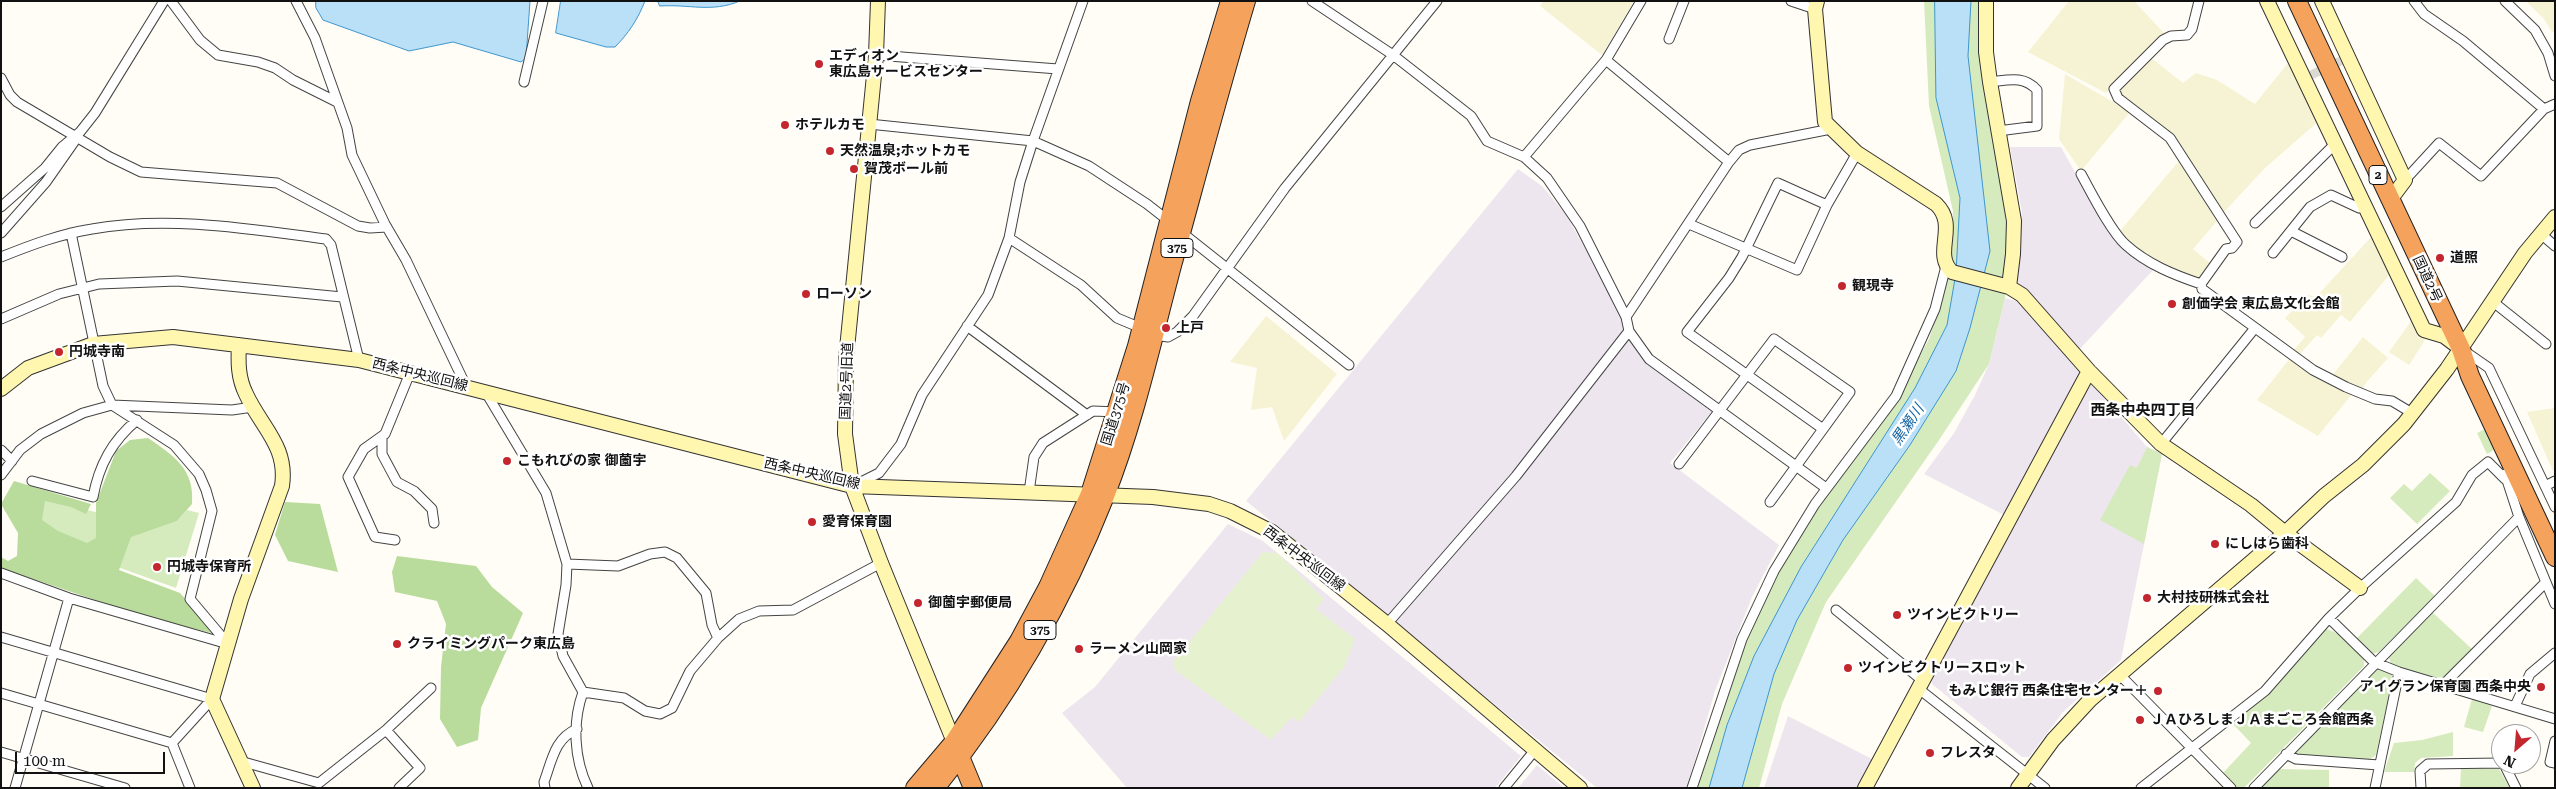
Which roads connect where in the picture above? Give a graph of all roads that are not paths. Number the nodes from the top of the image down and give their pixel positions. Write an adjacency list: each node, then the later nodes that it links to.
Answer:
1 (164, 1): 37 (street)
2 (171, 1): 31 (street)
3 (296, 1): 31 (street)
4 (543, 1): 29 (street)
5 (878, 1): 23 (street, 国道2号旧道)
6 (1083, 1): 26 (street)
7 (1230, 1): 50 (highway, 国道375号 / 375)
8 (1246, 1): 57 (highway, 国道375号 / 375)
9 (1312, 1): 24 (street)
10 (1437, 1): 24 (street)
11 (1641, 1): 25 (street)
12 (1684, 1): 22 (street)
13 (1791, 1): 21 (street)
14 (1986, 1): 30 (street)
15 (2199, 1): 67 (street)
16 (2267, 1): 39 (street)
17 (2297, 1): 45 (highway, 国道2号 / 2)
18 (2414, 1): 33 (street)
19 (2505, 1): 27 (street)
20 (2324, 2): 44 (street)
21 (1816, 5): 35 (street)
22 (1669, 39)
23 (876, 54): 26 (street); 34 (street, 国道2号旧道)
24 (1393, 55): 41 (street); 65 (street)
25 (1606, 60): 41 (street); 42 (street)
26 (1058, 69): 38 (street)
27 (2555, 76)
28 (1, 78): 37 (street)
29 (524, 82)
30 (1990, 82): 36 (street); 36 (street)
31 (337, 102): 53 (street)
32 (2555, 104): 33 (street)
33 (2544, 109): 44 (street)
34 (869, 124): 38 (street); 109 (street, 国道2号旧道)
35 (1831, 130): 40 (street); 42 (street)
36 (1998, 131): 69 (street)
37 (76, 137): 47 (street); 53 (street); 55 (street)
38 (1033, 141): 50 (street); 59 (street)
39 (2334, 144): 51 (street); 81 (street)
40 (1857, 153): 46 (street); 66 (street)
41 (1524, 157): 72 (street)
42 (1729, 162): 52 (street)
43 (2081, 174): 67 (street)
44 (2405, 180): 45 (street)
45 (2390, 200): 81 (highway, 国道2号 / 2)
46 (1827, 205): 61 (street); 61 (street)
47 (1, 207)
48 (2360, 208): 54 (street)
49 (2555, 217): 58 (street)
50 (1168, 220): 57 (street); 76 (highway, 国道375号 / 375)
51 (2255, 223)
52 (1689, 224): 61 (street); 72 (street)
53 (387, 227): 87 (street)
54 (2291, 231): 62 (street); 64 (street)
55 (1, 233)
56 (70, 233): 63 (street); 68 (street); 70 (street)
57 (1182, 233): 65 (street); 76 (highway, 国道375号 / 375)
58 (2541, 234): 60 (street); 71 (street)
59 (1009, 238): 74 (street); 76 (street)
60 (2555, 246)
61 (1746, 250): 86 (street)
62 (2273, 253)
63 (1, 256)
64 (2342, 257)
65 (1226, 268): 76 (street); 83 (street)
66 (1949, 269): 69 (street); 111 (street)
67 (2201, 284): 75 (street)
68 (83, 287): 70 (street); 73 (street); 78 (street)
69 (2008, 288): 84 (street)
70 (342, 297): 82 (street)
71 (2492, 301): 79 (street); 81 (street)
72 (1626, 317): 77 (street)
73 (1, 319)
74 (967, 326): 95 (street); 109 (street)
75 (2255, 328): 94 (street); 100 (street)
76 (1148, 331): 93 (highway, 国道375号 / 375); 113 (highway, 国道375号 / 375)
77 (1629, 331): 92 (street); 130 (street)
78 (93, 344): 80 (street, 西条中央巡回線); 88 (street, 西条中央巡回線); 90 (street)
79 (2546, 344)
80 (240, 345): 82 (street, 西条中央巡回線); 91 (street)
81 (2461, 349): 94 (street); 99 (highway, 国道2号 / 2); 110 (street)
82 (360, 360): 85 (street, 西条中央巡回線)
83 (1349, 365)
84 (2090, 371): 100 (street); 139 (street)
85 (410, 373): 87 (street, 西条中央巡回線); 98 (street)
86 (1747, 375): 92 (street); 97 (street); 97 (street)
87 (466, 386): 89 (street, 西条中央巡回線)
88 (1, 389)
89 (485, 392): 109 (street, 西条中央巡回線); 122 (street)
90 (112, 405): 91 (street); 96 (street); 102 (street)
91 (253, 407): 133 (street)
92 (1721, 410): 103 (street); 104 (street)
93 (1117, 412): 95 (street); 113 (highway, 国道375号 / 375)
94 (2412, 413): 118 (street)
95 (1088, 415): 112 (street)
96 (137, 420): 107 (street); 133 (street)
97 (1823, 429): 104 (street)
98 (382, 436): 117 (street); 119 (street)
99 (2501, 442): 106 (street); 120 (highway, 国道2号 / 2)
100 (2161, 444): 118 (street)
101 (1, 450): 102 (street)
102 (12, 461): 105 (street)
103 (1679, 464)
104 (1796, 466): 111 (street); 114 (street)
105 (1, 475)
106 (2505, 479): 116 (street); 125 (street)
107 (32, 481)
108 (2555, 481): 110 (street)
109 (852, 486): 112 (street, 西条中央巡回線); 121 (street, 国道2号旧道)
110 (2545, 486): 115 (street)
111 (1826, 488): 177 (street)
112 (1029, 492): 113 (street, 西条中央巡回線)
113 (1098, 494): 130 (street, 西条中央巡回線); 153 (highway, 国道375号 / 375)
114 (1770, 502)
115 (2555, 507)
116 (2519, 517): 124 (street); 136 (street)
117 (434, 523)
118 (2285, 533): 125 (street); 138 (street)
119 (394, 540)
120 (2555, 557)
121 (880, 563): 132 (street); 153 (street, 国道2号旧道)
122 (567, 564): 132 (street); 142 (street)
123 (1, 572): 126 (street)
124 (2545, 583): 127 (street); 140 (street)
125 (2360, 588): 129 (street)
126 (69, 598): 133 (street); 134 (street)
127 (2555, 604)
128 (1836, 610): 139 (street)
129 (2330, 618): 136 (street); 152 (street)
130 (1388, 624): 154 (street, 西条中央巡回線)
131 (1, 637): 134 (street)
132 (718, 638): 142 (street)
133 (228, 644): 144 (street)
134 (53, 652): 144 (street); 145 (street)
135 (2555, 653): 146 (street)
136 (2374, 662): 137 (street); 156 (street)
137 (2399, 672): 140 (street); 161 (street)
138 (2119, 674): 152 (street); 162 (street)
139 (1921, 685): 162 (street); 178 (street)
140 (2443, 685): 146 (street)
141 (431, 688): 149 (street)
142 (583, 692): 148 (street)
143 (1, 693): 145 (street)
144 (212, 699): 151 (street); 158 (street)
145 (39, 704): 151 (street); 157 (street)
146 (2515, 706): 147 (street)
147 (2555, 719)
148 (577, 729): 170 (street); 171 (street)
149 (386, 730): 164 (street); 169 (street)
150 (2555, 741): 160 (street)
151 (172, 743): 167 (street)
152 (2190, 748): 181 (street); 182 (street)
153 (957, 750): 172 (highway, 国道375号 / 375); 173 (highway, 国道375号 / 375); 174 (highway)
154 (1535, 750): 175 (street); 176 (street, 西条中央巡回線)
155 (1, 752): 157 (street)
156 (2286, 754): 161 (street); 183 (street)
157 (23, 759): 165 (street); 166 (street)
158 (240, 761): 164 (street); 168 (street)
159 (2491, 763): 185 (street)
160 (2555, 763)
161 (2379, 766): 184 (street)
162 (2028, 774): 179 (street); 180 (street)
163 (2508, 774): 186 (street)
164 (316, 785)
165 (15, 788)
166 (125, 788)
167 (190, 788)
168 (253, 788)
169 (399, 788)
170 (545, 788)
171 (588, 788)
172 (915, 788)
173 (934, 788)
174 (973, 788)
175 (1504, 788)
176 (1580, 788)
177 (1692, 788)
178 (1865, 788)
179 (2018, 788)
180 (2045, 788)
181 (2141, 788)
182 (2231, 788)
183 (2254, 788)
184 (2375, 788)
185 (2421, 788)
186 (2516, 788)

